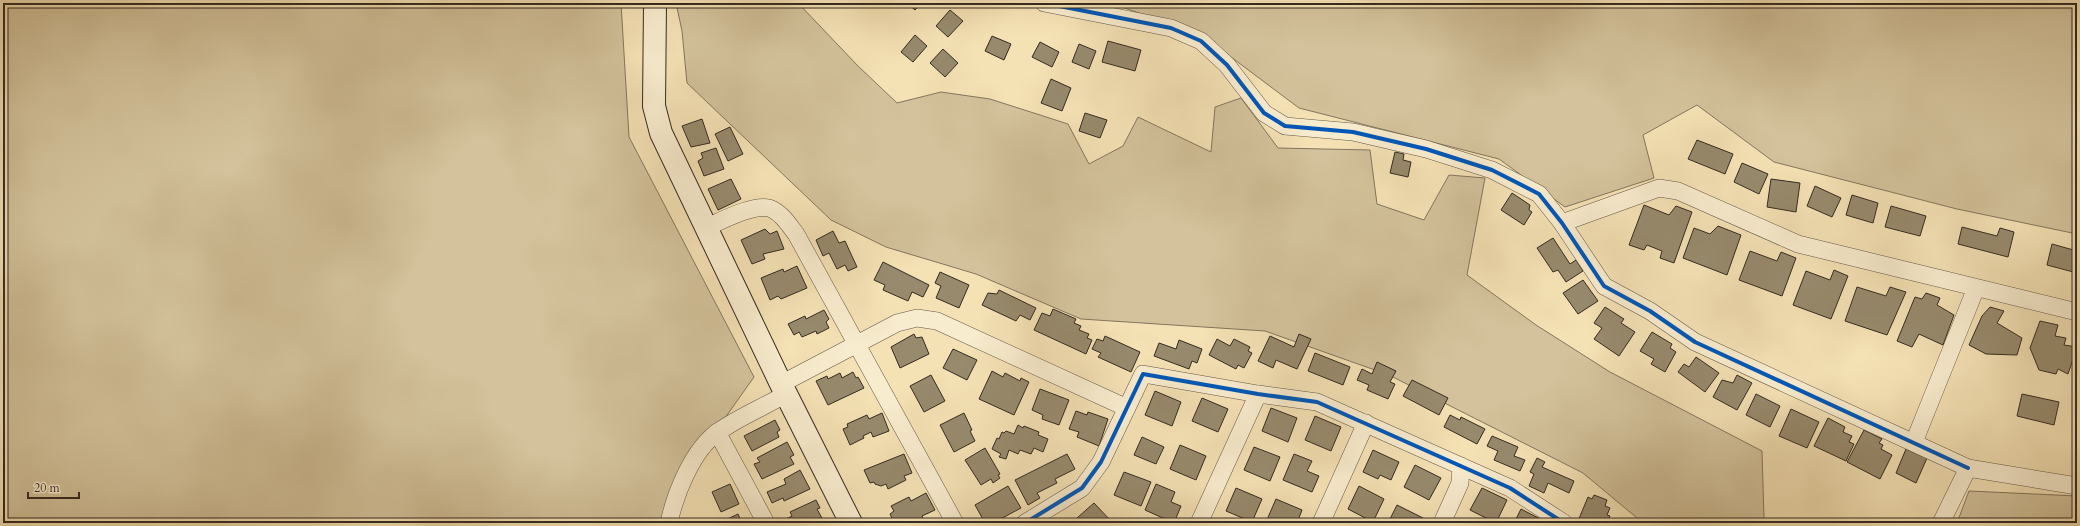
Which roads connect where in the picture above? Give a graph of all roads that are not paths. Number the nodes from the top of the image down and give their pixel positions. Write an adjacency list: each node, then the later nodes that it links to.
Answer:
1 (655, 3): 4 (street)
2 (1044, 3): 3 (street)
3 (1562, 223): 5 (street); 13 (street)
4 (705, 228): 7 (street); 8 (street)
5 (1976, 288): 6 (street); 13 (street)
6 (2077, 312)
7 (857, 344): 8 (street); 10 (street); 20 (street)
8 (783, 389): 12 (street); 19 (street)
9 (1258, 394): 10 (street); 11 (street); 22 (street)
10 (1127, 408): 21 (street)
11 (1366, 424): 14 (street); 23 (street)
12 (718, 432): 17 (street); 18 (street)
13 (1914, 442): 15 (street)
14 (1461, 466): 24 (street); 25 (street)
15 (1968, 468): 16 (street); 26 (street)
16 (2077, 486)
17 (669, 523)
18 (766, 523)
19 (851, 523)
20 (956, 523)
21 (1025, 523)
22 (1199, 523)
23 (1320, 523)
24 (1442, 523)
25 (1564, 523)
26 (1941, 523)

